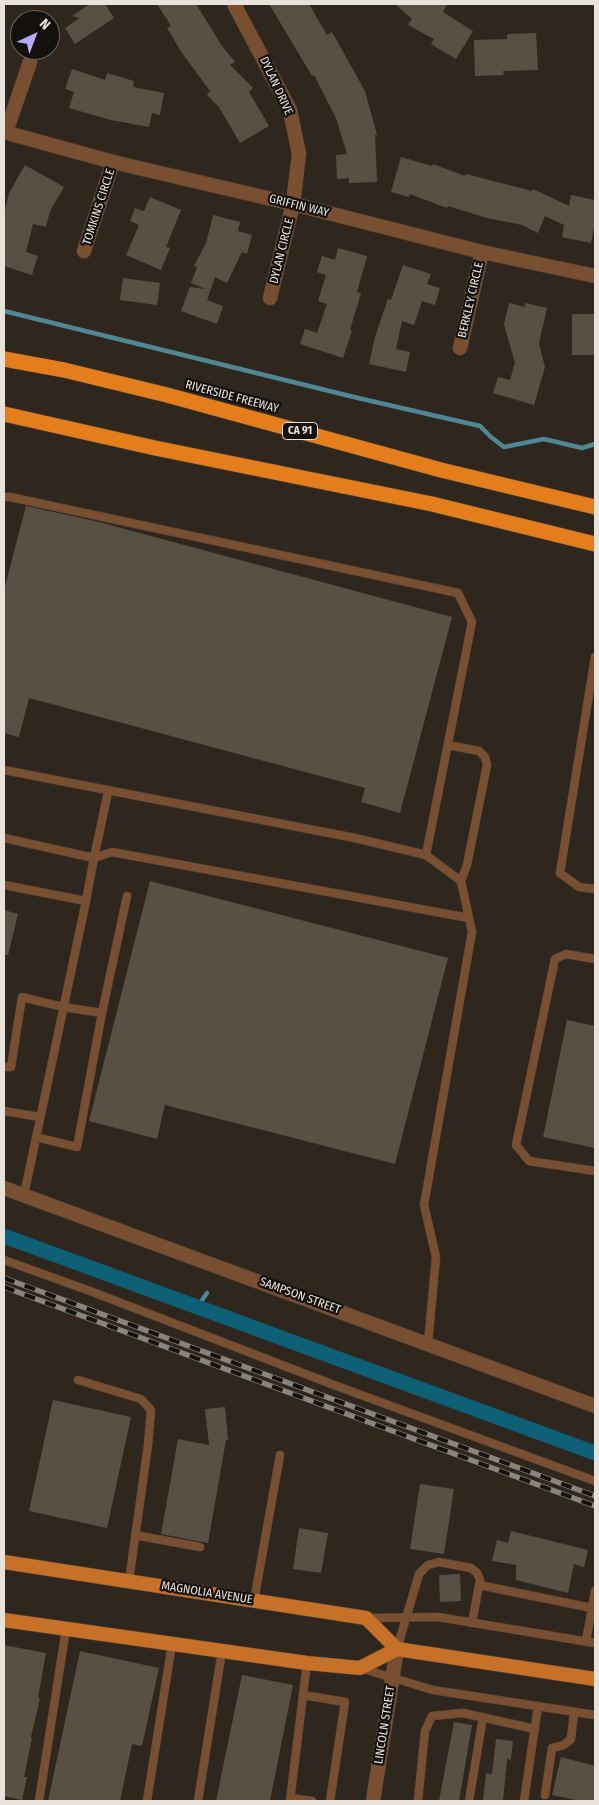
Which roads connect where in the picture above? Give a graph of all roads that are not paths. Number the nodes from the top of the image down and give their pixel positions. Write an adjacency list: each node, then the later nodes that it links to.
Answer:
1 (234, 4): 5 (street, DYLAN DRIVE)
2 (30, 62): 3 (street)
3 (5, 132): 4 (street, GRIFFIN WAY)
4 (113, 162): 5 (street, GRIFFIN WAY); 6 (street, TOMKINS CIRCLE)
5 (293, 204): 7 (street, GRIFFIN WAY); 9 (street, DYLAN CIRCLE)
6 (84, 252)
7 (482, 252): 8 (street, GRIFFIN WAY); 10 (street, BERKLEY CIRCLE)
8 (595, 276)
9 (270, 298)
10 (460, 348)
11 (4, 359): 14 (highway, RIVERSIDE FREEWAY / CA 91)
12 (4, 414): 15 (highway)
13 (4, 497): 17 (lane)
14 (595, 507)
15 (595, 544)
16 (595, 657): 25 (lane)
17 (448, 745): 21 (lane); 23 (lane)
18 (4, 770): 19 (lane)
19 (108, 792): 21 (lane); 22 (lane)
20 (4, 838): 22 (lane)
21 (426, 855): 23 (lane)
22 (94, 858): 27 (lane); 28 (lane)
23 (461, 882): 28 (lane)
24 (4, 885): 27 (lane)
25 (595, 889)
26 (127, 896): 31 (lane)
27 (86, 901): 30 (lane)
28 (469, 918): 40 (lane)
29 (595, 958): 36 (lane)
30 (64, 1007): 31 (lane); 32 (lane); 34 (lane)
31 (102, 1013): 35 (lane)
32 (4, 1067)
33 (4, 1111): 34 (lane)
34 (40, 1117): 35 (lane)
35 (36, 1137): 38 (lane)
36 (595, 1171)
37 (4, 1188): 38 (street, SAMPSON STREET)
38 (24, 1195): 40 (street, SAMPSON STREET)
39 (4, 1260): 44 (lane)
40 (428, 1344): 42 (street, SAMPSON STREET)
41 (78, 1380): 45 (lane)
42 (595, 1406)
43 (280, 1455): 51 (lane)
44 (595, 1481)
45 (135, 1535): 46 (lane); 48 (lane)
46 (200, 1547)
47 (4, 1562): 48 (main road, MAGNOLIA AVENUE)
48 (129, 1581): 51 (main road, MAGNOLIA AVENUE)
49 (479, 1586): 52 (lane); 54 (lane); 56 (lane)
50 (595, 1591): 52 (lane)
51 (254, 1601): 53 (main road, MAGNOLIA AVENUE)
52 (592, 1608): 58 (lane)
53 (366, 1618): 54 (lane); 61 (main road)
54 (406, 1618): 56 (lane); 61 (lane)
55 (4, 1620): 57 (main road)
56 (472, 1623): 58 (lane)
57 (66, 1629): 60 (main road); 75 (lane)
58 (586, 1641): 59 (lane)
59 (595, 1643)
60 (172, 1644): 62 (main road); 76 (lane)
61 (397, 1649): 64 (main road); 65 (street, LINCOLN STREET); 66 (main road)
62 (222, 1651): 63 (main road); 77 (lane)
63 (307, 1663): 64 (main road); 67 (lane)
64 (360, 1668): 65 (lane)
65 (392, 1678): 68 (lane); 80 (street, LINCOLN STREET)
66 (595, 1679)
67 (303, 1695): 74 (lane); 79 (lane)
68 (538, 1706): 69 (lane); 72 (lane)
69 (574, 1712): 70 (lane); 73 (lane)
70 (595, 1715)
71 (483, 1717): 72 (lane); 81 (lane); 82 (lane)
72 (535, 1729): 83 (lane)
73 (544, 1796)
74 (291, 1800): 78 (lane)
75 (39, 1801)
76 (147, 1801)
77 (198, 1801)
78 (312, 1801)
79 (330, 1801)
80 (373, 1801)
81 (418, 1801)
82 (469, 1801)
83 (524, 1801)

